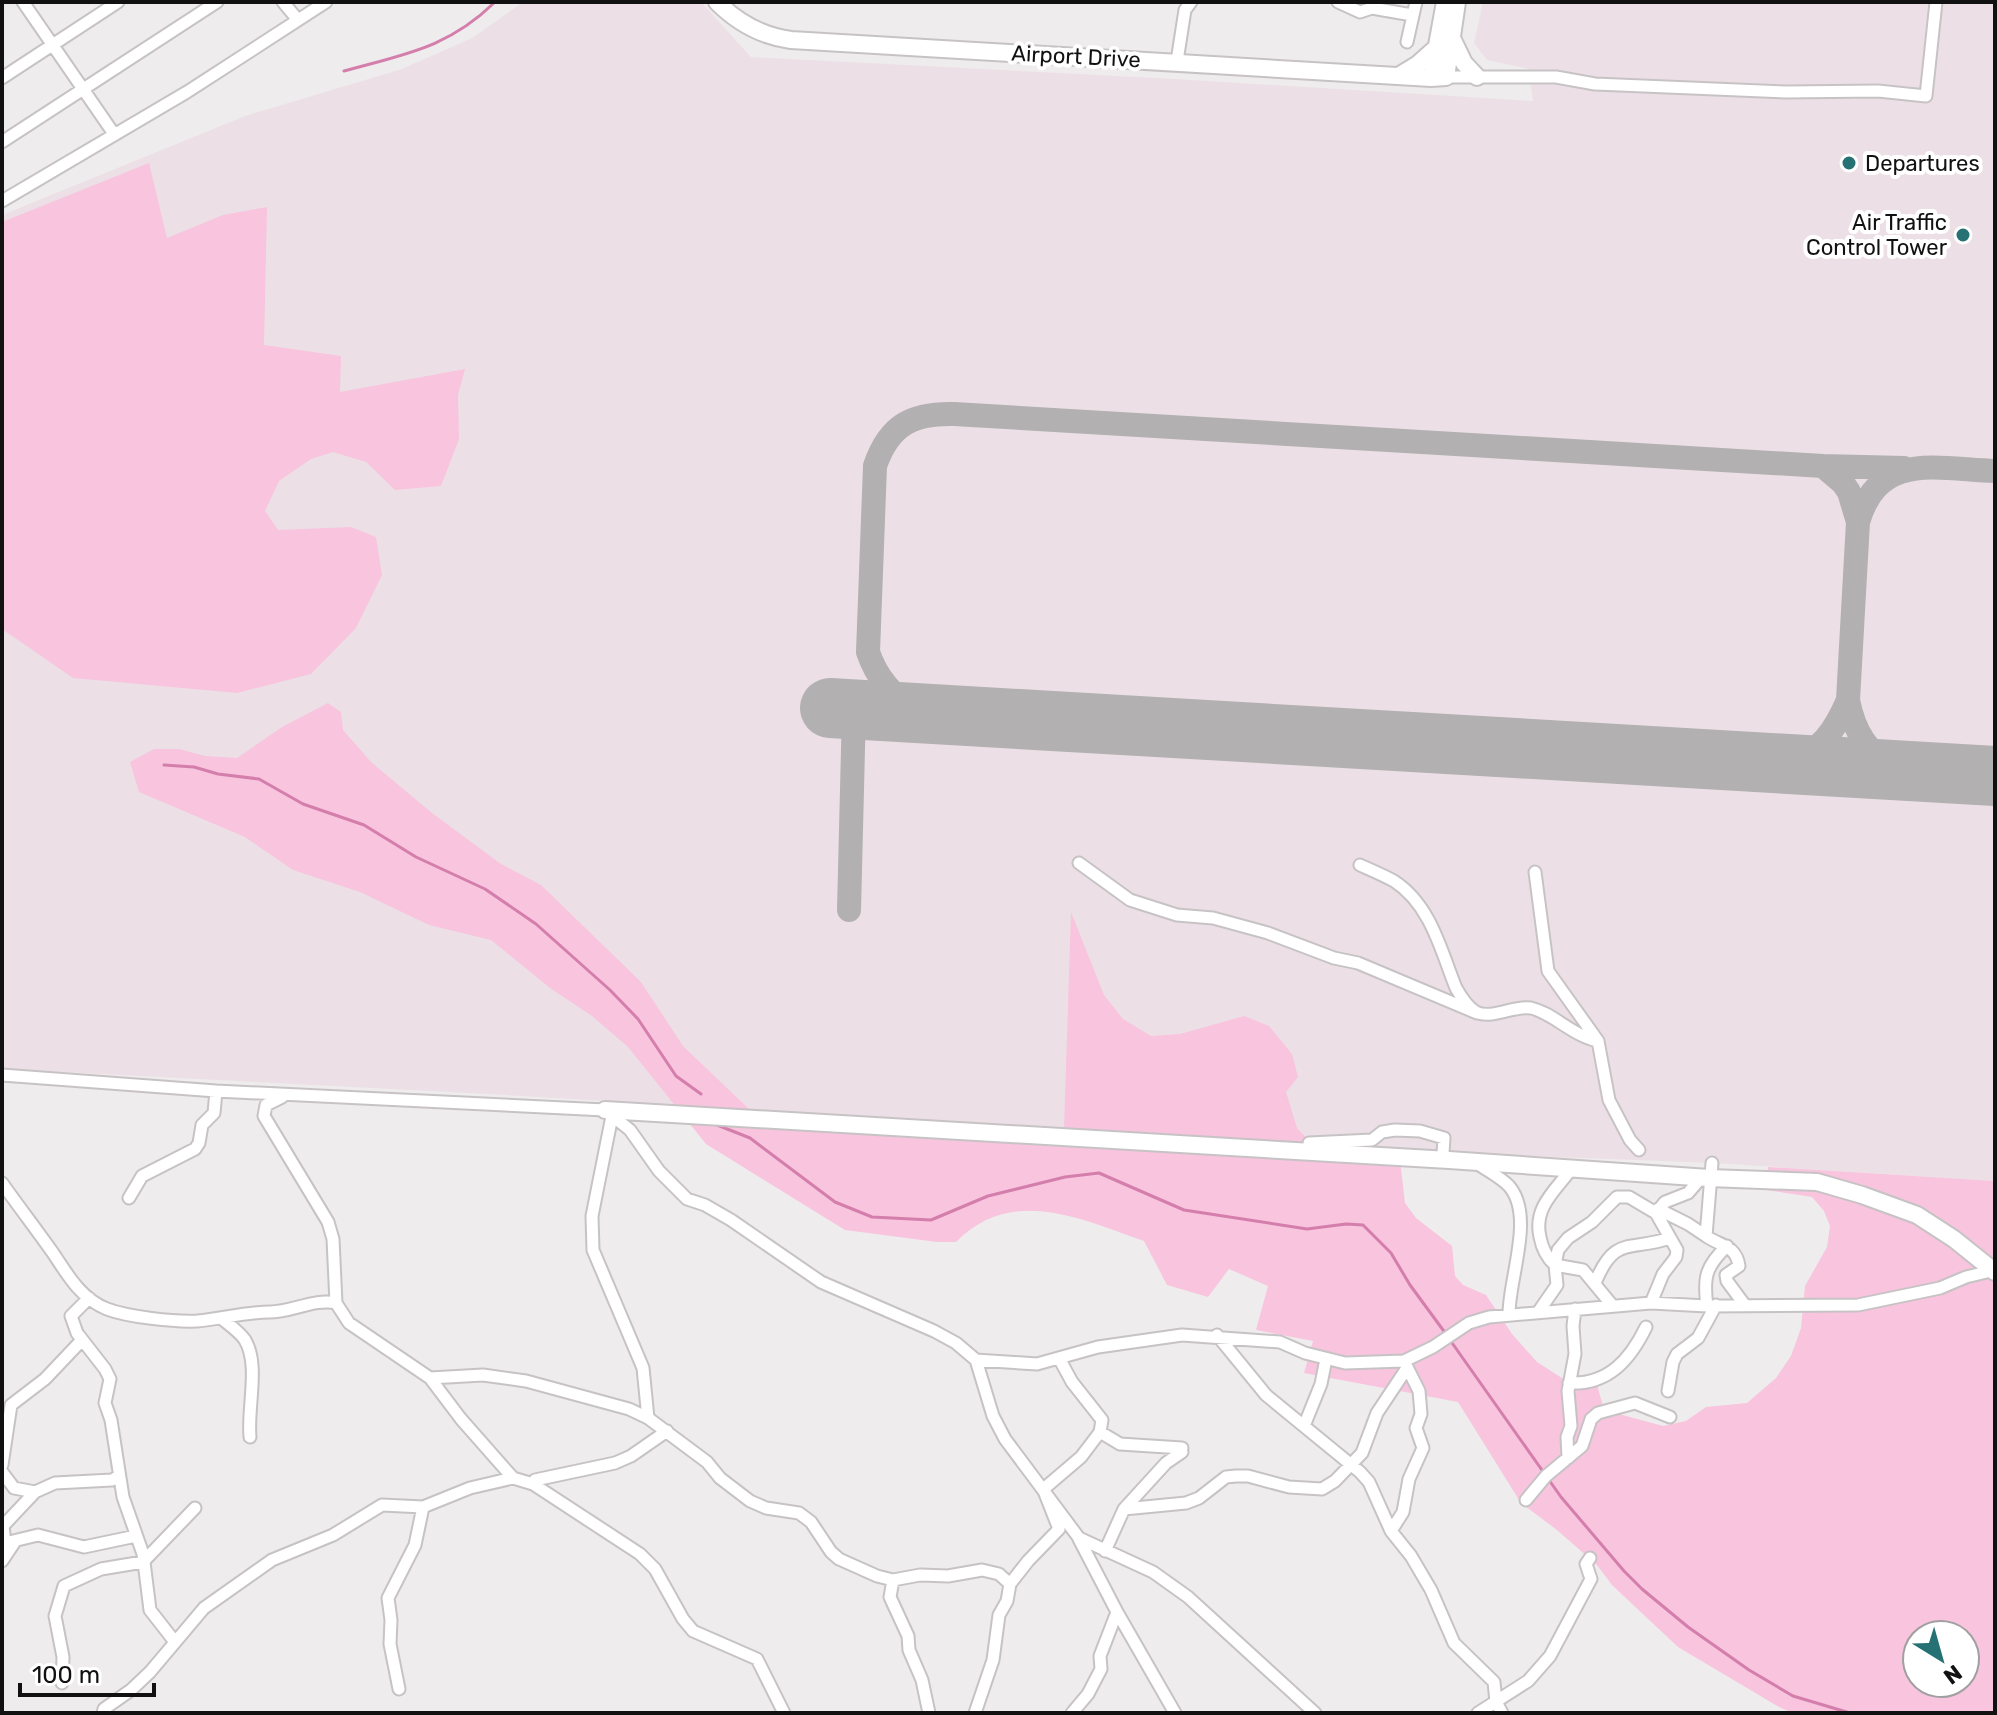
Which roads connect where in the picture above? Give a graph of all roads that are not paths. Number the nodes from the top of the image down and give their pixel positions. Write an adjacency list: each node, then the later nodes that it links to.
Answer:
1 (23, 2): 18 (street)
2 (118, 2): 18 (street)
3 (217, 2): 25 (street)
4 (283, 2): 15 (street)
5 (326, 2): 15 (street)
6 (717, 2): 20 (main road, Airport Drive)
7 (1191, 2): 20 (street)
8 (1338, 2): 13 (street)
9 (1416, 2): 14 (street)
10 (1445, 2): 19 (main road)
11 (1457, 2): 16 (main road)
12 (1936, 2): 23 (street)
13 (1369, 5): 14 (street)
14 (1412, 15): 17 (street)
15 (298, 20): 26 (street)
16 (1451, 36): 22 (main road); 23 (main road)
17 (1407, 42)
18 (53, 45): 24 (street); 25 (street)
19 (1437, 47): 21 (main road); 22 (main road)
20 (1177, 61): 21 (main road, Airport Drive)
21 (1400, 75): 22 (main road, Airport Drive)
22 (1438, 77): 23 (street)
23 (1477, 77)
24 (2, 78)
25 (84, 90): 26 (street); 27 (street)
26 (114, 134): 28 (street)
27 (2, 142)
28 (2, 201)
29 (1079, 863): 32 (street)
30 (1360, 865): 32 (street)
31 (1535, 872): 33 (street)
32 (1477, 1013): 33 (street)
33 (1598, 1041): 39 (street)
34 (2, 1075): 35 (street)
35 (216, 1091): 36 (street); 45 (street)
36 (286, 1095): 37 (street); 54 (street)
37 (608, 1113): 41 (main road); 67 (street); 74 (street)
38 (1309, 1143): 40 (street)
39 (1639, 1150)
40 (1443, 1153)
41 (1474, 1162): 42 (main road); 61 (street)
42 (1572, 1168): 43 (main road); 50 (street)
43 (1707, 1173): 46 (street); 47 (street); 51 (main road)
44 (2, 1183): 53 (street)
45 (129, 1198)
46 (1657, 1211): 47 (street); 48 (street); 50 (street)
47 (1706, 1236): 49 (street)
48 (1670, 1238): 52 (street); 55 (street)
49 (1727, 1246): 56 (street); 58 (street)
50 (1555, 1265): 52 (street); 60 (street)
51 (1994, 1271): 56 (street)
52 (1595, 1283): 57 (street)
53 (89, 1298): 62 (street); 65 (street)
54 (336, 1303): 62 (street); 70 (street)
55 (1651, 1303): 57 (street); 58 (street)
56 (1744, 1304): 58 (street)
57 (1612, 1305): 59 (street)
58 (1711, 1305): 72 (street)
59 (1575, 1309): 60 (street); 71 (street)
60 (1539, 1311): 61 (street)
61 (1509, 1314): 69 (street)
62 (221, 1318): 78 (street)
63 (1646, 1327): 71 (street)
64 (1217, 1335): 66 (street); 68 (street); 75 (street)
65 (82, 1340): 80 (street); 83 (street)
66 (1326, 1359): 69 (street); 75 (street)
67 (976, 1360): 68 (street); 86 (street)
68 (1060, 1360): 77 (street)
69 (1406, 1364): 81 (street); 92 (street)
70 (430, 1378): 74 (street); 84 (street)
71 (1569, 1383): 79 (street)
72 (1668, 1391)
73 (1670, 1417): 79 (street)
74 (648, 1418): 76 (street)
75 (1304, 1426): 81 (street)
76 (667, 1431): 85 (street); 100 (street)
77 (1100, 1432): 86 (street); 91 (street)
78 (250, 1437)
79 (1568, 1458): 88 (street)
80 (2, 1465)
81 (1351, 1465): 91 (street); 92 (street)
82 (2, 1472): 87 (street)
83 (119, 1476): 87 (street); 93 (street)
84 (513, 1478): 85 (street); 89 (street)
85 (533, 1484): 108 (street)
86 (1044, 1491): 94 (street); 101 (street)
87 (35, 1492): 95 (street)
88 (1526, 1500)
89 (423, 1507): 103 (street); 105 (street)
90 (195, 1508): 99 (street)
91 (1124, 1509): 96 (street)
92 (1391, 1531): 106 (street)
93 (136, 1536): 95 (street); 99 (street)
94 (1079, 1538): 96 (street); 102 (street)
95 (14, 1543): 98 (street)
96 (1105, 1551): 113 (street)
97 (1590, 1558): 106 (street)
98 (2, 1561)
99 (143, 1562): 103 (street); 104 (street)
100 (893, 1580): 101 (street); 109 (street)
101 (1010, 1584): 110 (street)
102 (1117, 1612): 111 (street); 112 (street)
103 (175, 1642): 107 (street)
104 (62, 1683)
105 (399, 1689)
106 (1499, 1707): 114 (street)
107 (103, 1713)
108 (783, 1713)
109 (929, 1713)
110 (975, 1713)
111 (1072, 1713)
112 (1175, 1713)
113 (1315, 1713)
114 (1478, 1713)

